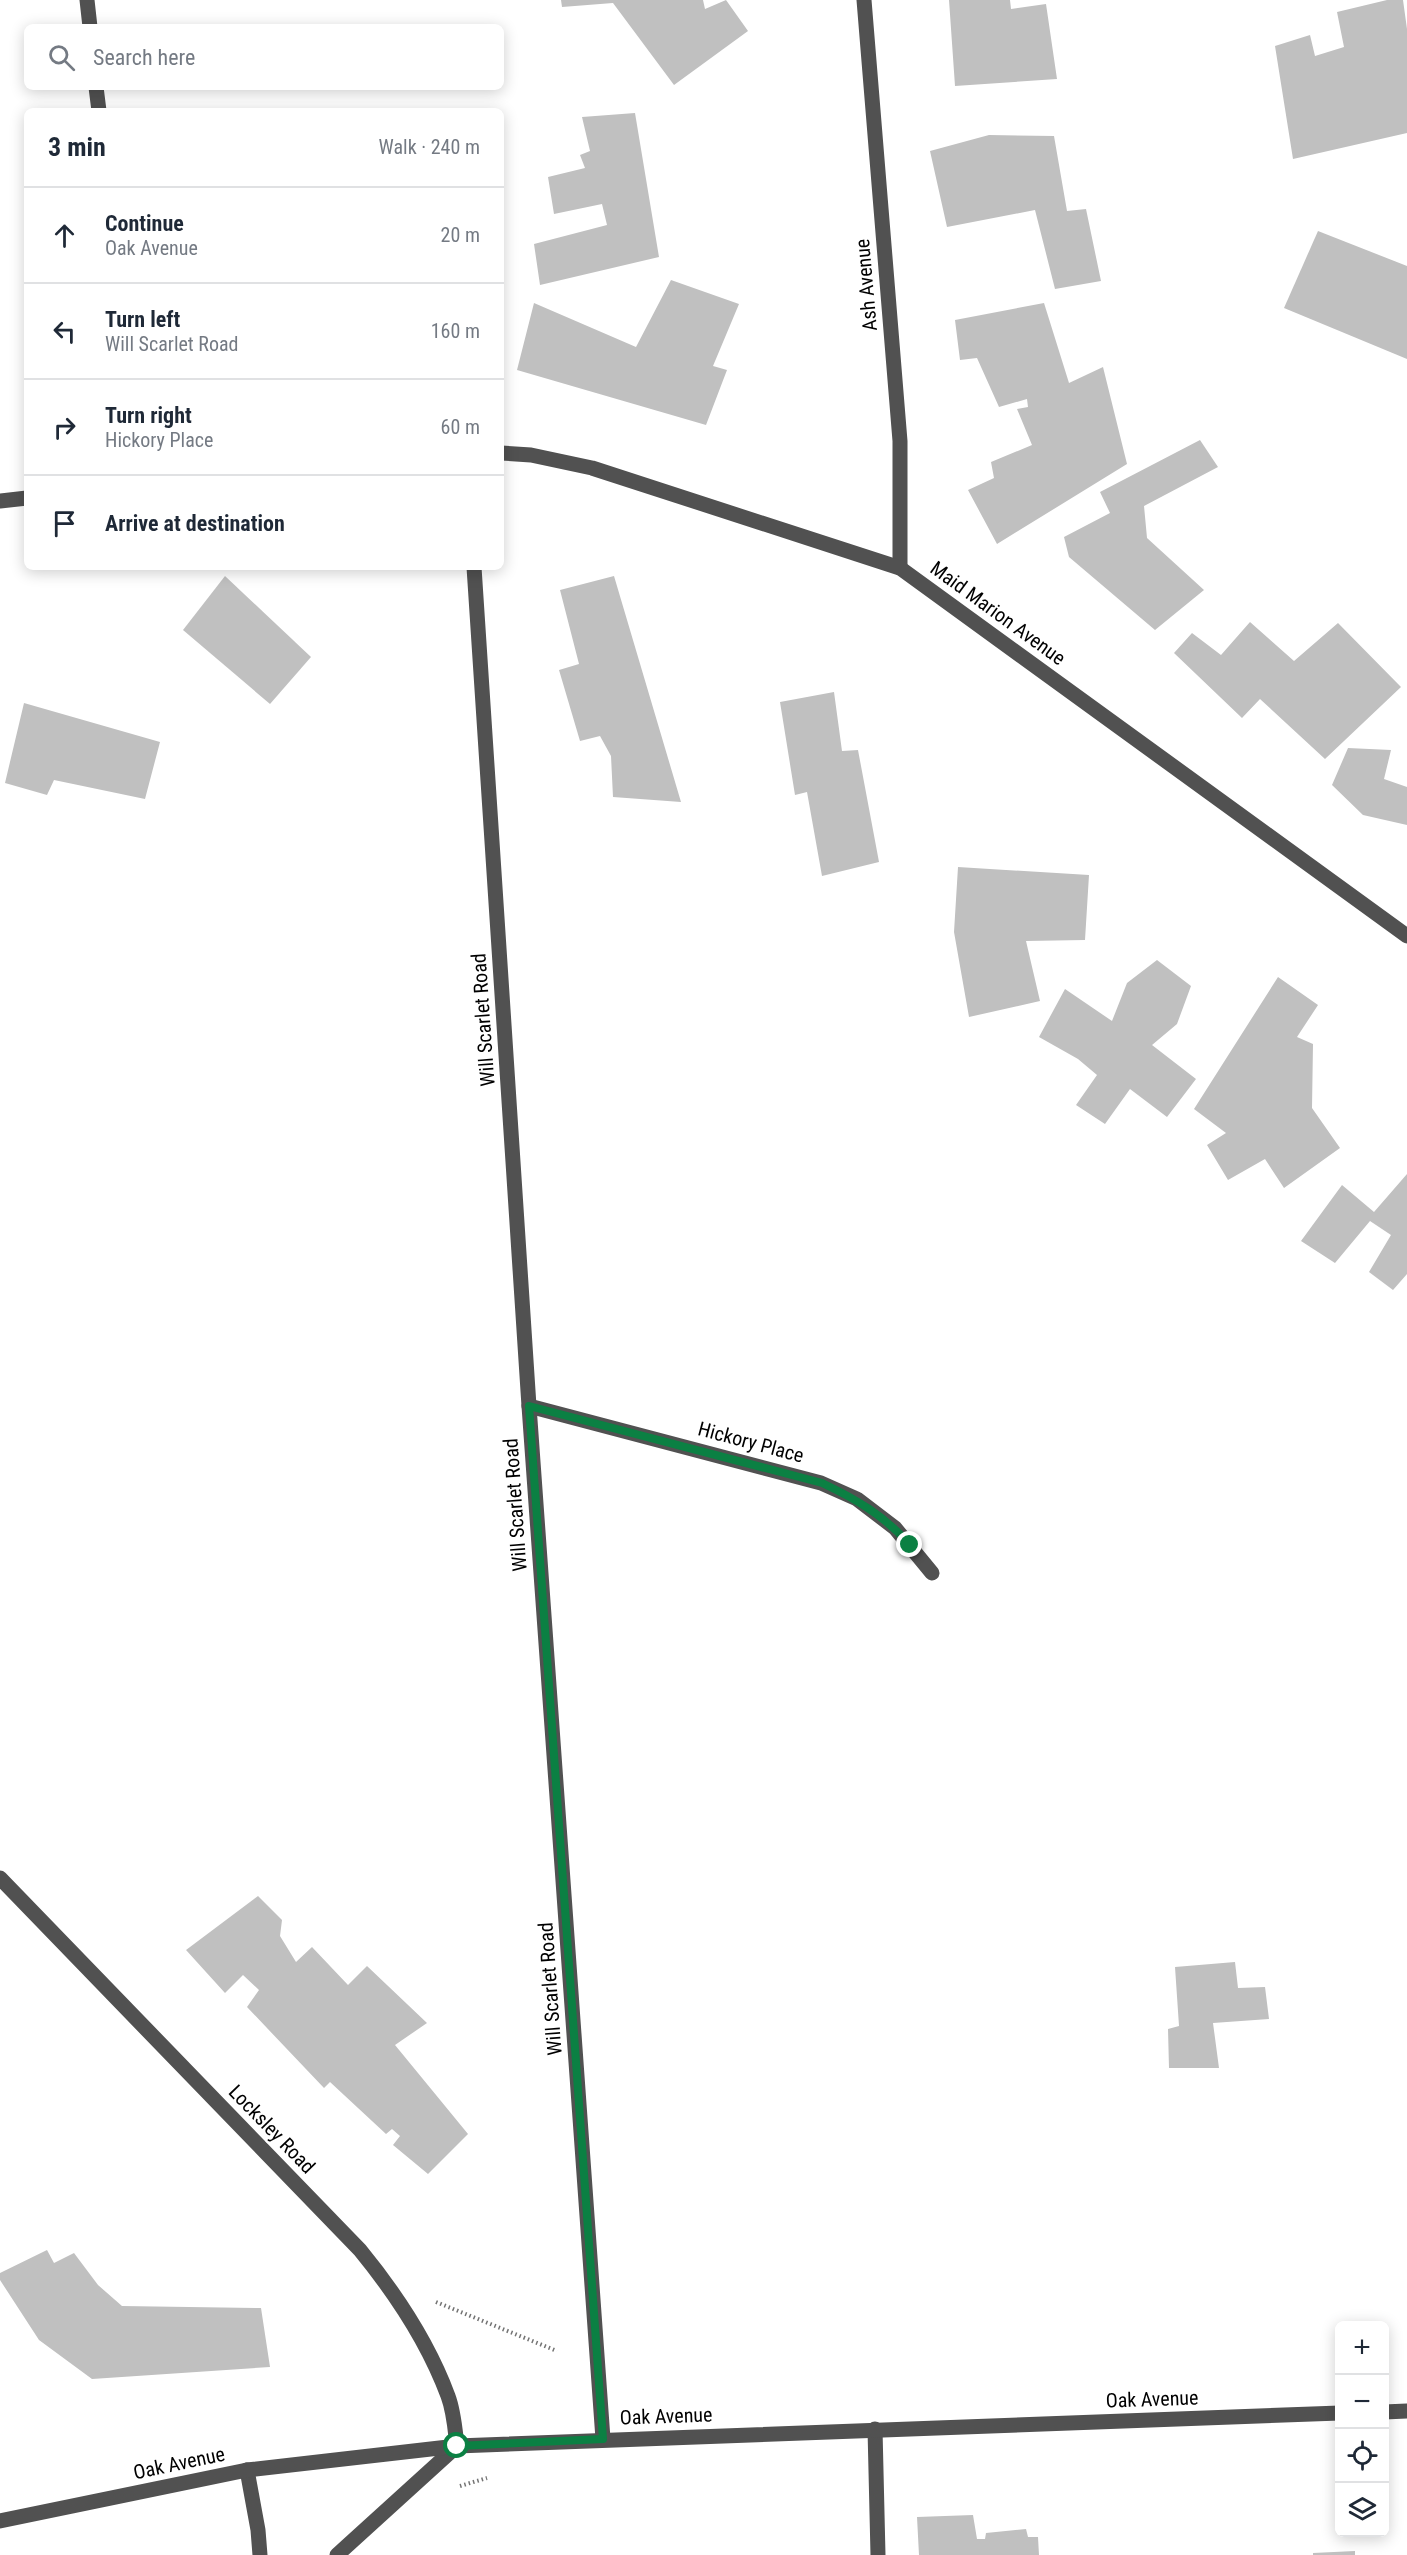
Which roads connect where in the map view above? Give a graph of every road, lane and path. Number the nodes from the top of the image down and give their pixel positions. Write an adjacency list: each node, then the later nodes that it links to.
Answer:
1 (87, 0): 3 (street)
2 (864, 0): 9 (street, Ash Avenue)
3 (90, 24)
4 (96, 90): 5 (street)
5 (99, 108)
6 (504, 453): 9 (street, Maid Marion Avenue)
7 (24, 498): 8 (street)
8 (0, 501)
9 (900, 568): 11 (street, Maid Marion Avenue)
10 (474, 570): 12 (street, Will Scarlet Road)
11 (1407, 936)
12 (529, 1406): 13 (street, Hickory Place); 21 (street, Will Scarlet Road)
13 (932, 1573)
14 (0, 1878): 22 (street, Locksley Road)
15 (432, 2300): 16 (path)
16 (557, 2351)
17 (1407, 2411): 18 (street)
18 (1389, 2412)
19 (1335, 2413): 20 (street, Oak Avenue)
20 (875, 2429): 21 (street, Oak Avenue); 29 (street)
21 (603, 2439): 22 (street, Oak Avenue)
22 (457, 2446): 23 (street, Oak Avenue); 28 (street)
23 (247, 2470): 26 (street, Oak Avenue); 27 (street)
24 (496, 2477): 25 (path)
25 (458, 2487)
26 (0, 2521)
27 (260, 2555)
28 (337, 2555)
29 (878, 2555)

